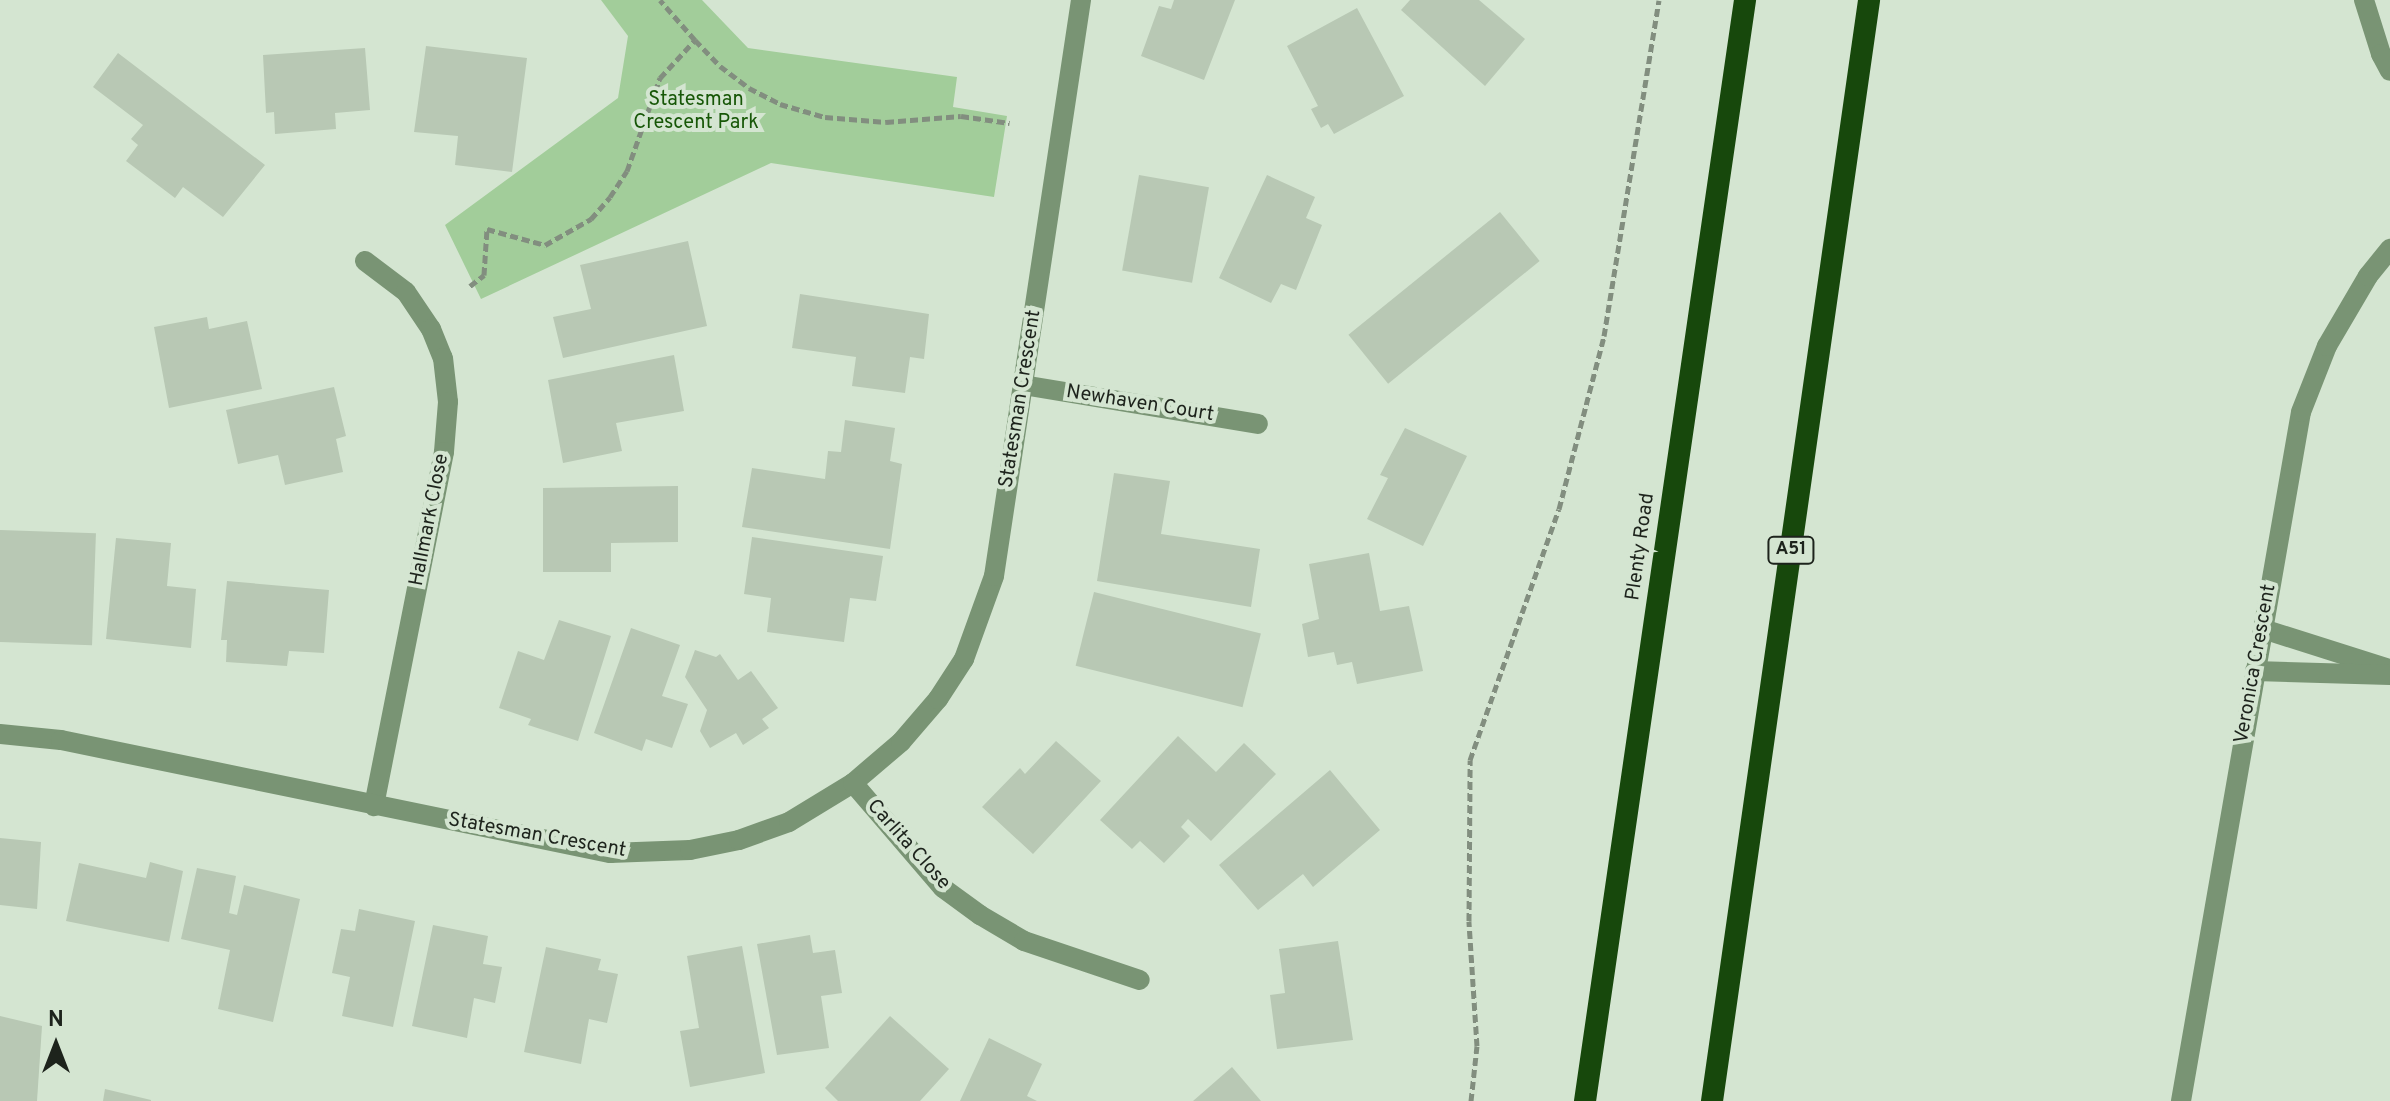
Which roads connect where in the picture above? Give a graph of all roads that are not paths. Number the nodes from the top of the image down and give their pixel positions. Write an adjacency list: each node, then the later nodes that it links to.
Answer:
1 (1081, 0): 8 (street, Statesman Crescent)
2 (1745, 0): 18 (highway, Plenty Road)
3 (1869, 0): 19 (highway, A51)
4 (2364, 0): 5 (street)
5 (2390, 71)
6 (2390, 249): 10 (street, Veronica Crescent)
7 (365, 261): 16 (street, Hallmark Close)
8 (1023, 385): 9 (street, Newhaven Court); 15 (street, Statesman Crescent)
9 (1258, 424)
10 (2263, 629): 11 (street); 12 (street, Veronica Crescent)
11 (2390, 669)
12 (2255, 671): 13 (street); 20 (street, Veronica Crescent)
13 (2390, 675)
14 (0, 734): 16 (street, Statesman Crescent)
15 (853, 783): 16 (street, Statesman Crescent); 17 (street, Carlita Close)
16 (374, 806)
17 (1140, 980)
18 (1585, 1101)
19 (1712, 1101)
20 (2181, 1101)

